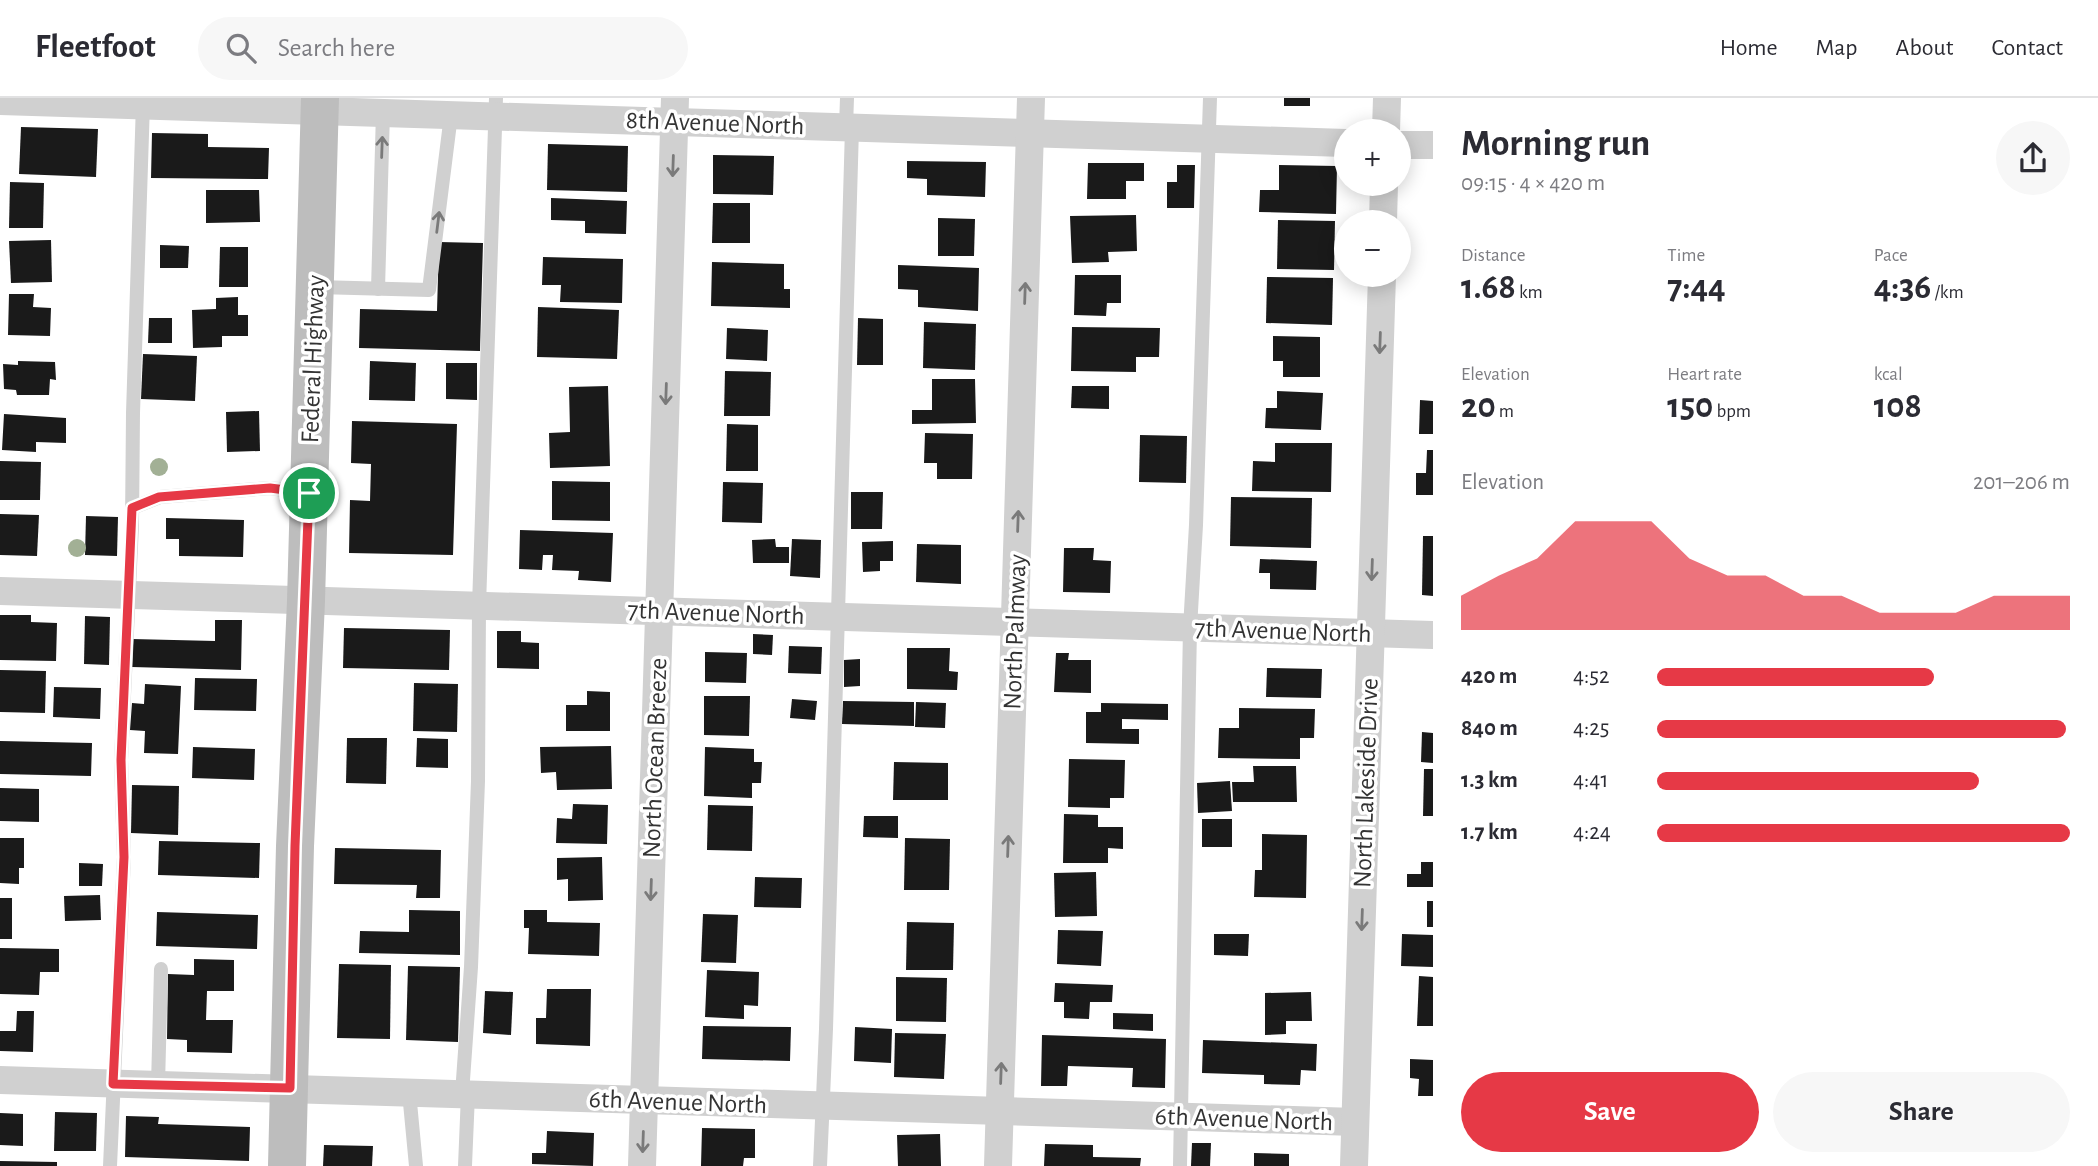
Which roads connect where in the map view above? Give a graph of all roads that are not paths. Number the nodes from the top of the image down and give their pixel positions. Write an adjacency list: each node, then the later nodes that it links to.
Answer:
1 (847, 98): 13 (lane)
2 (1031, 98): 14 (street, North Palmway)
3 (1210, 98): 15 (lane)
4 (1387, 98): 12 (street)
5 (0, 101): 6 (street, 8th Avenue North)
6 (143, 101): 7 (street, 8th Avenue North); 23 (lane)
7 (320, 104): 10 (street, 8th Avenue North); 19 (main road, Federal Highway)
8 (496, 107): 9 (street, 8th Avenue North); 11 (street, 8th Avenue North); 27 (lane)
9 (675, 110): 13 (street, 8th Avenue North); 28 (street, North Ocean Breeze, one-way to 28)
10 (383, 112): 11 (street, 8th Avenue North); 21 (lane, one-way to 10)
11 (451, 114): 21 (lane, one-way to 11)
12 (1386, 119)
13 (849, 128): 14 (street, 8th Avenue North); 29 (lane)
14 (1030, 134): 15 (street, 8th Avenue North); 30 (street, North Palmway, one-way to 14)
15 (1209, 139): 16 (street, 8th Avenue North); 31 (lane)
16 (1334, 143)
17 (1411, 145): 18 (street)
18 (1433, 145)
19 (315, 287): 21 (lane); 22 (main road, Federal Highway)
20 (1382, 287): 32 (street, North Lakeside Drive, one-way to 32)
21 (378, 289)
22 (309, 493): 23 (lane); 26 (main road, Federal Highway)
23 (132, 508): 25 (lane)
24 (0, 591): 25 (street, 7th Avenue North)
25 (129, 595): 26 (street, 7th Avenue North); 36 (lane)
26 (306, 601): 27 (street, 7th Avenue North); 38 (main road, Federal Highway)
27 (479, 606): 28 (street, 7th Avenue North); 40 (lane)
28 (659, 611): 29 (street, 7th Avenue North); 41 (street, North Ocean Breeze, one-way to 41)
29 (838, 617): 30 (street, 7th Avenue North); 42 (lane)
30 (1015, 622): 31 (street, 7th Avenue North); 43 (street, North Palmway, one-way to 30)
31 (1190, 628): 32 (street, 7th Avenue North); 44 (lane)
32 (1370, 633): 33 (street, 7th Avenue North); 45 (street, North Lakeside Drive, one-way to 45)
33 (1433, 635)
34 (161, 969): 37 (lane)
35 (0, 1080): 36 (street, 6th Avenue North)
36 (113, 1084): 37 (street, 6th Avenue North); 46 (lane)
37 (158, 1085): 38 (street, 6th Avenue North)
38 (290, 1088): 39 (street, 6th Avenue North); 47 (main road, Federal Highway)
39 (409, 1093): 40 (street, 6th Avenue North); 48 (lane)
40 (465, 1094): 41 (street, 6th Avenue North); 49 (lane)
41 (644, 1101): 42 (street, 6th Avenue North); 50 (street, North Ocean Breeze, one-way to 50)
42 (822, 1106): 43 (street, 6th Avenue North); 51 (lane)
43 (1000, 1111): 44 (street, 6th Avenue North); 52 (street, North Palmway)
44 (1181, 1117): 45 (street, 6th Avenue North); 53 (lane)
45 (1355, 1122): 54 (street, North Lakeside Drive)
46 (110, 1166)
47 (287, 1166)
48 (416, 1166)
49 (465, 1166)
50 (642, 1166)
51 (820, 1166)
52 (998, 1166)
53 (1180, 1166)
54 (1354, 1166)

